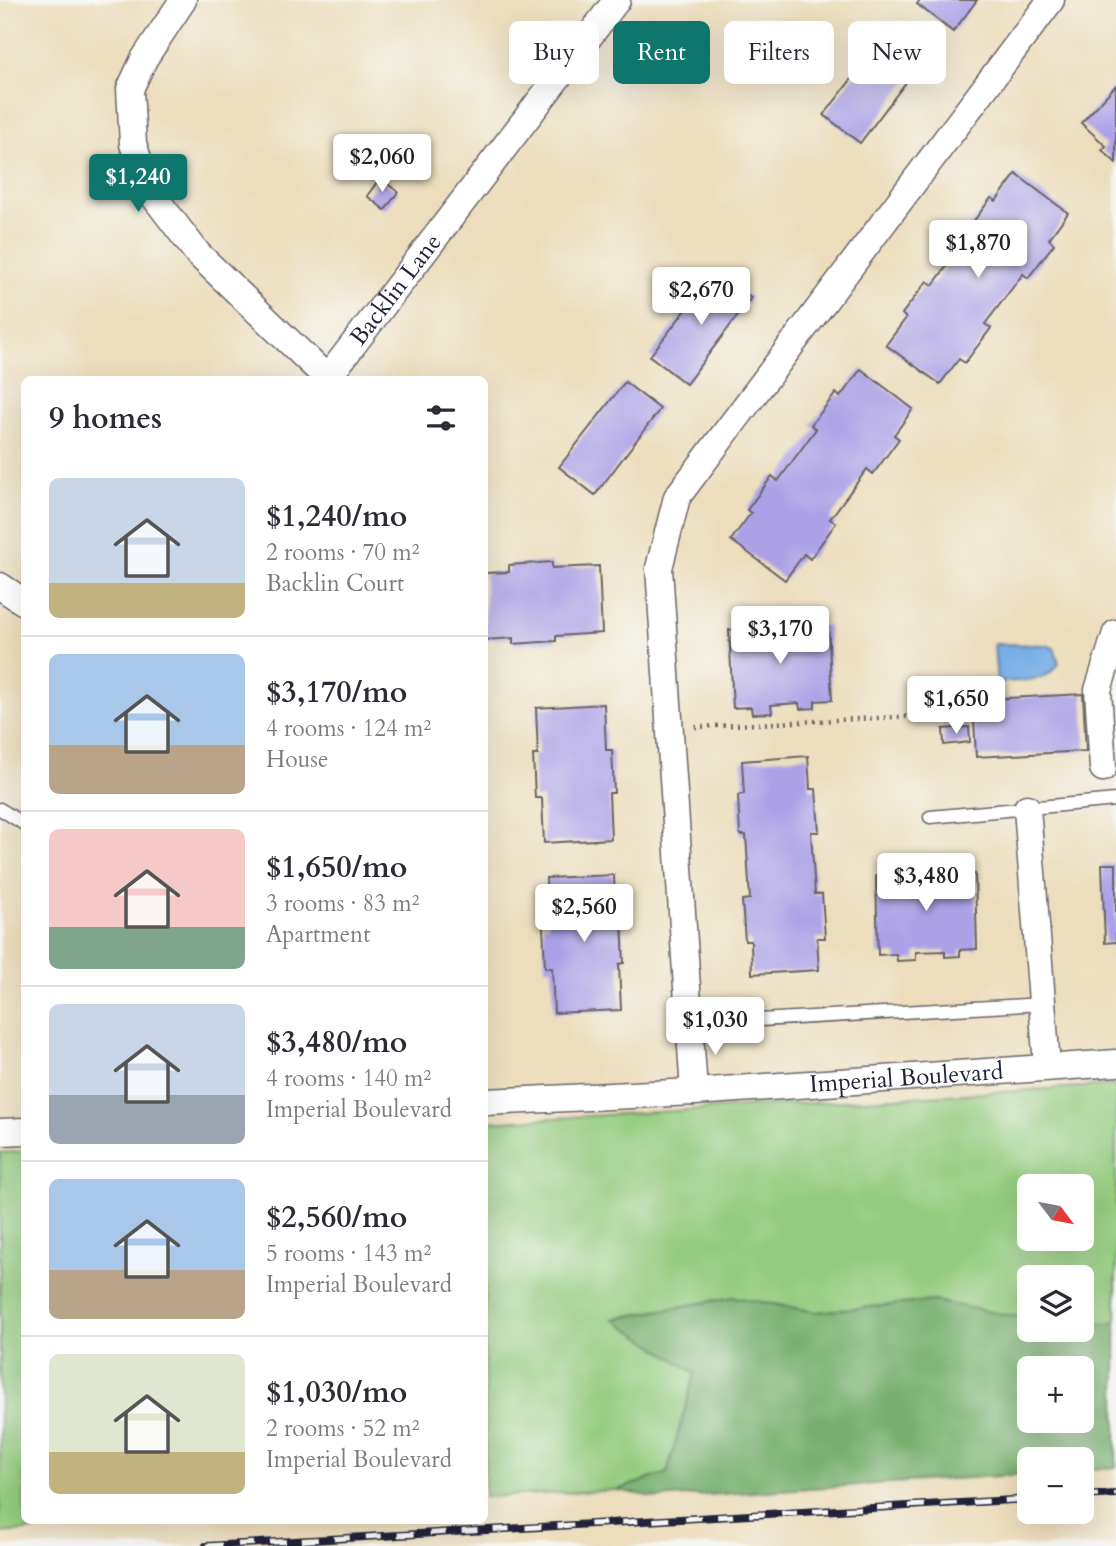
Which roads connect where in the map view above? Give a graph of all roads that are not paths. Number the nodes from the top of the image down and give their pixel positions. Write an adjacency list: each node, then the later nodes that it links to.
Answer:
1 (183, 0): 4 (street)
2 (617, 0): 5 (street, Backlin Lane)
3 (1051, 0): 17 (street)
4 (324, 376)
5 (329, 376)
6 (0, 586): 7 (street)
7 (21, 599)
8 (1116, 632): 9 (street)
9 (1107, 699): 10 (street)
10 (1103, 768)
11 (1116, 800): 12 (lane)
12 (1027, 808): 14 (lane); 16 (street)
13 (0, 809): 15 (lane)
14 (930, 817)
15 (21, 822)
16 (1042, 1004): 17 (lane); 19 (street)
17 (690, 1024): 20 (street)
18 (1116, 1063): 19 (street, Imperial Boulevard)
19 (1046, 1066): 20 (street, Imperial Boulevard)
20 (694, 1093): 21 (street, Imperial Boulevard)
21 (488, 1102)
22 (21, 1130): 23 (street)
23 (0, 1132)

